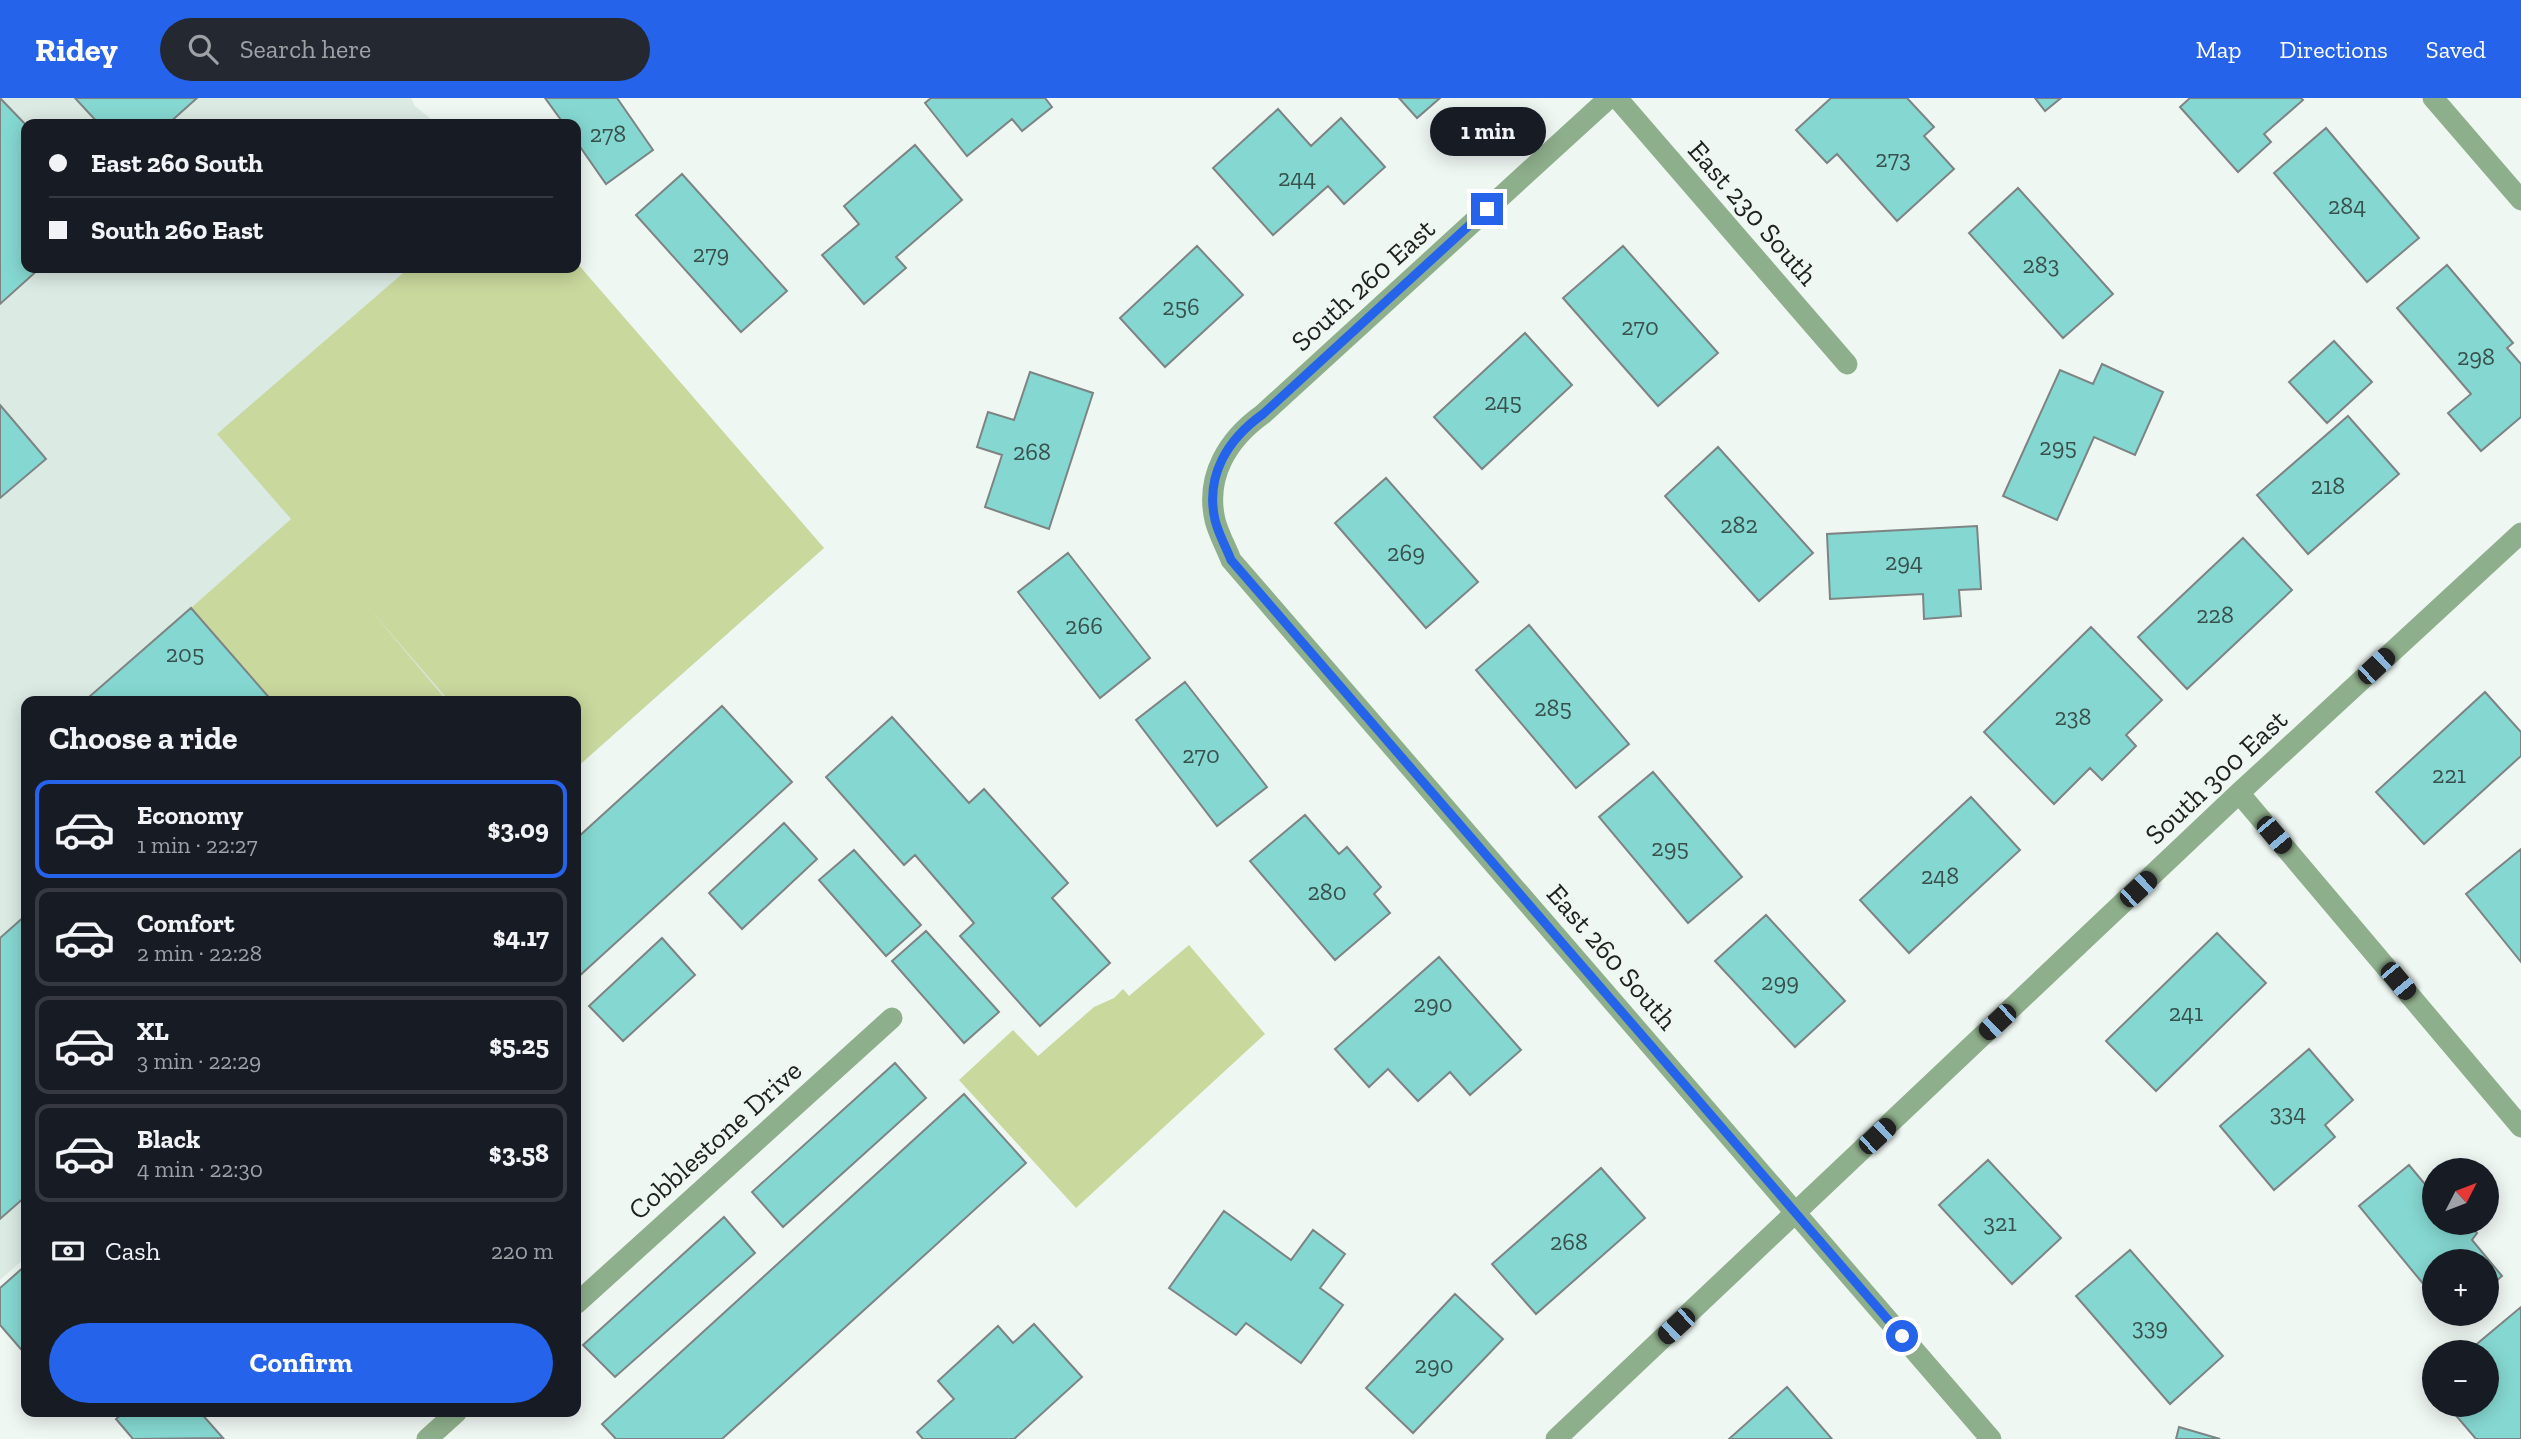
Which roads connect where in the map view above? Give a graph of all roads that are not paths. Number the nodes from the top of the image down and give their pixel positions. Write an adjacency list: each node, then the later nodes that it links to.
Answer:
1 (1609, 98): 6 (street, South 260 East)
2 (1617, 98): 5 (street, East 230 South)
3 (2433, 98): 4 (street)
4 (2521, 200)
5 (1847, 364)
6 (1213, 501): 11 (street, East 260 South)
7 (2521, 533): 8 (street, South 300 East)
8 (2239, 793): 10 (street); 11 (street, South 300 East)
9 (892, 1018): 12 (street, Cobblestone Drive)
10 (2521, 1127)
11 (1796, 1213): 15 (street, South 300 East); 16 (street, East 260 South)
12 (581, 1299)
13 (451, 1417): 14 (street)
14 (427, 1439)
15 (1556, 1439)
16 (1991, 1439)

